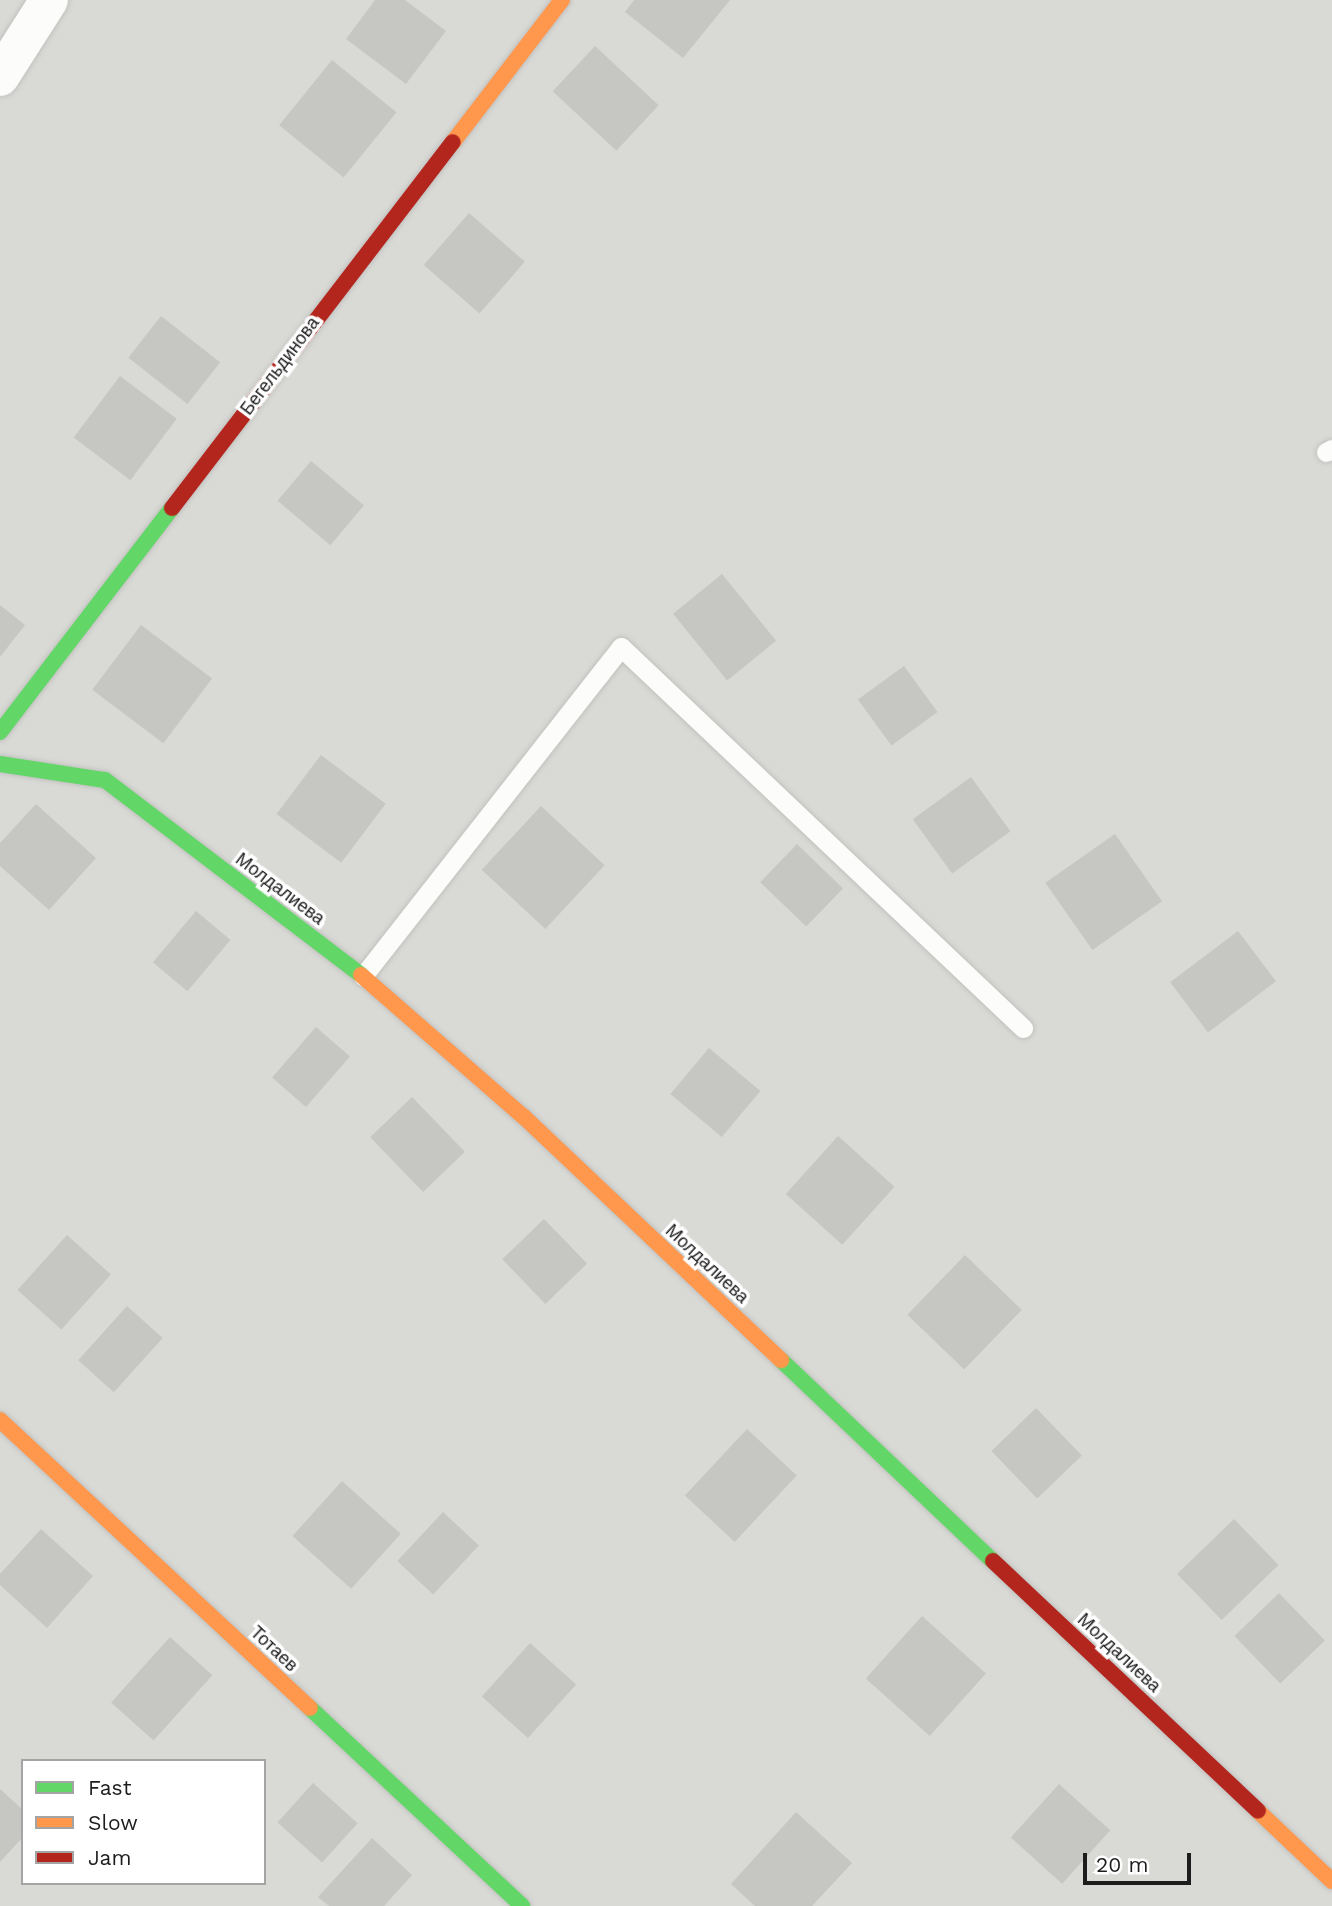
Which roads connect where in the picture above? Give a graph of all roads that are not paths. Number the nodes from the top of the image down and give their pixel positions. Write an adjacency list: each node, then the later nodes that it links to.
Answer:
1 (48, 0): 3 (street)
2 (562, 0): 4 (street, Бегельдинова)
3 (0, 77)
4 (0, 732)
5 (0, 764): 6 (street, Молдалиева)
6 (363, 976): 7 (lane); 9 (street, Молдалиева)
7 (1023, 1028)
8 (0, 1420): 10 (street, Тотаев)
9 (1332, 1881)
10 (522, 1906)

